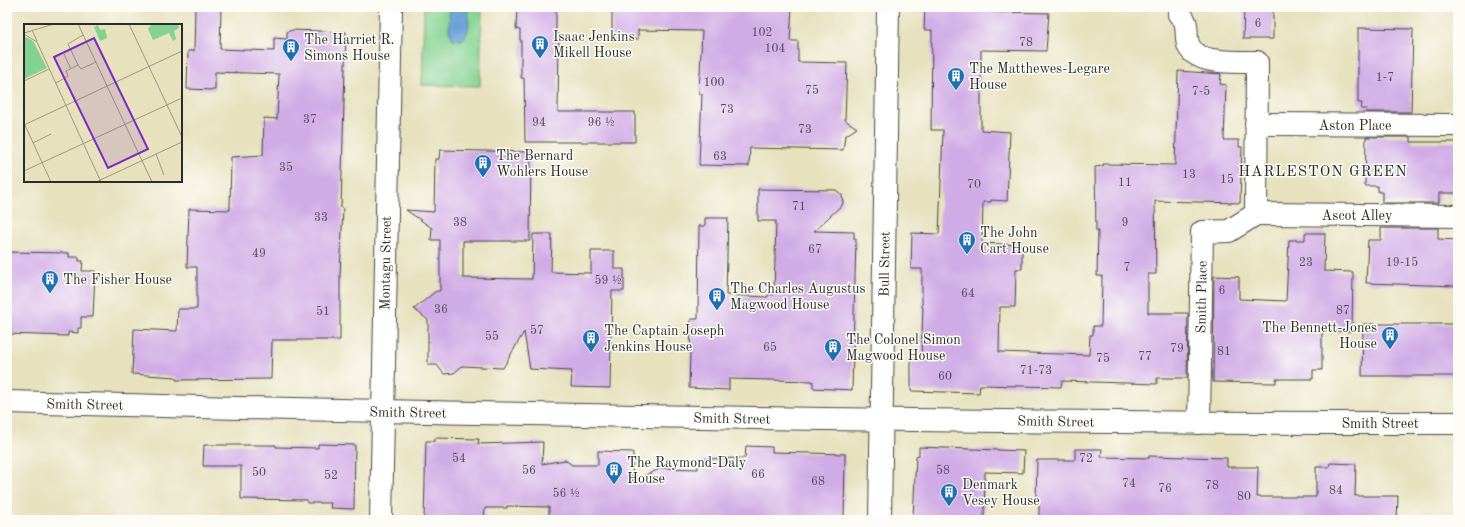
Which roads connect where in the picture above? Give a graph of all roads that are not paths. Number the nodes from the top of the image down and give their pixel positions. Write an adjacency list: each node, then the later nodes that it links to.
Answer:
1 (391, 7): 9 (street, Montagu Street)
2 (888, 7): 10 (street, Bull Street)
3 (1179, 7): 4 (street)
4 (1256, 124): 5 (street, Aston Place); 6 (street)
5 (1454, 126)
6 (1256, 214): 7 (street, Ascot Alley); 11 (street, Smith Place)
7 (1458, 216)
8 (7, 402): 9 (street, Smith Street)
9 (382, 412): 10 (street, Smith Street); 13 (street, Montagu Street)
10 (881, 420): 11 (street, Smith Street); 14 (street, Bull Street)
11 (1199, 423): 12 (street, Smith Street)
12 (1458, 423)
13 (381, 520)
14 (880, 520)

